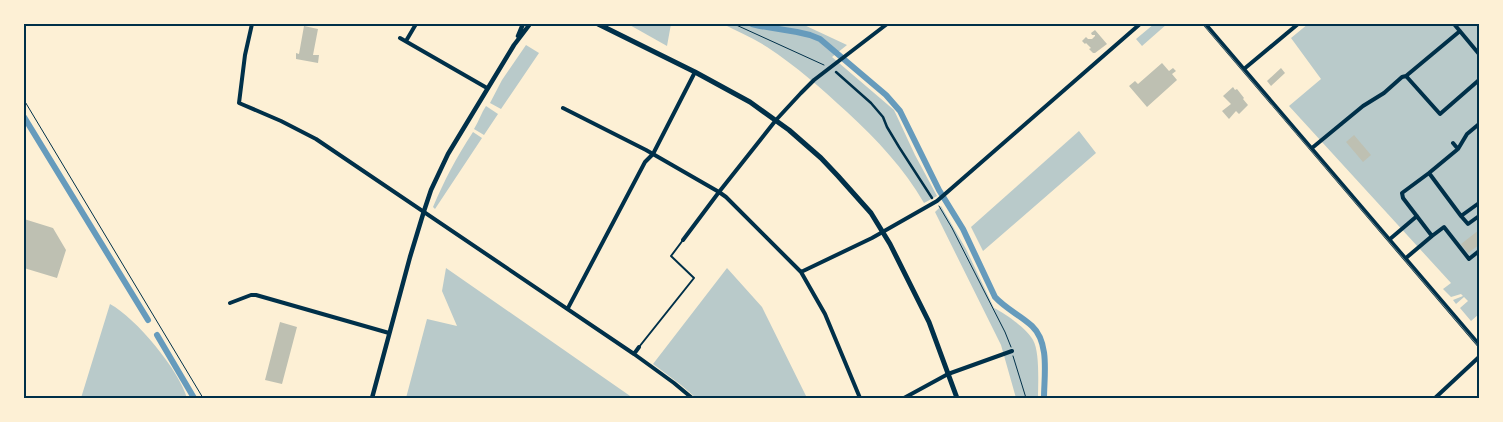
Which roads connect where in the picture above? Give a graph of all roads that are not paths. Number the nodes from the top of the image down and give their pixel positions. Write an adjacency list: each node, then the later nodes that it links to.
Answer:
1 (252, 24): 33 (street)
2 (416, 24): 13 (street)
3 (523, 24): 14 (street)
4 (530, 24): 14 (street)
5 (598, 24): 17 (main road)
6 (887, 24): 23 (street)
7 (1140, 24): 37 (street)
8 (1205, 24): 16 (street)
9 (1298, 24): 16 (street)
10 (1454, 24): 11 (street)
11 (1460, 31): 15 (street); 19 (street)
12 (400, 38): 13 (street)
13 (406, 41): 21 (street)
14 (514, 44): 21 (street)
15 (1479, 54)
16 (1244, 70): 26 (street)
17 (695, 72): 23 (main road); 28 (street)
18 (836, 72): 31 (street)
19 (1406, 76): 20 (street); 26 (street)
20 (1479, 80)
21 (487, 88): 33 (street)
22 (563, 108): 28 (street)
23 (776, 120): 30 (street); 37 (main road)
24 (1479, 124): 27 (street)
25 (1453, 143): 27 (street)
26 (1312, 148): 39 (street)
27 (1458, 149): 29 (street)
28 (653, 154): 30 (street); 45 (street)
29 (1428, 173): 34 (street); 35 (street)
30 (719, 192): 40 (street); 43 (street)
31 (932, 198)
32 (1479, 203): 35 (street)
33 (424, 211): 45 (street); 46 (street)
34 (1417, 216): 38 (street); 39 (street)
35 (1461, 216): 36 (street)
36 (1479, 216)
37 (883, 232): 43 (street); 52 (main road)
38 (1432, 236): 41 (street); 42 (street)
39 (1390, 239): 42 (street)
40 (683, 240): 48 (lane)
41 (1479, 251)
42 (1406, 258): 47 (street)
43 (801, 272): 55 (street)
44 (230, 303): 46 (street)
45 (568, 308): 50 (street)
46 (389, 333): 53 (street)
47 (1479, 345)
48 (639, 347): 50 (street)
49 (1012, 351): 52 (street)
50 (634, 354): 54 (street)
51 (1479, 358): 58 (street)
52 (948, 374): 56 (street); 57 (main road)
53 (372, 398)
54 (692, 398)
55 (860, 398)
56 (904, 398)
57 (957, 398)
58 (1435, 398)

